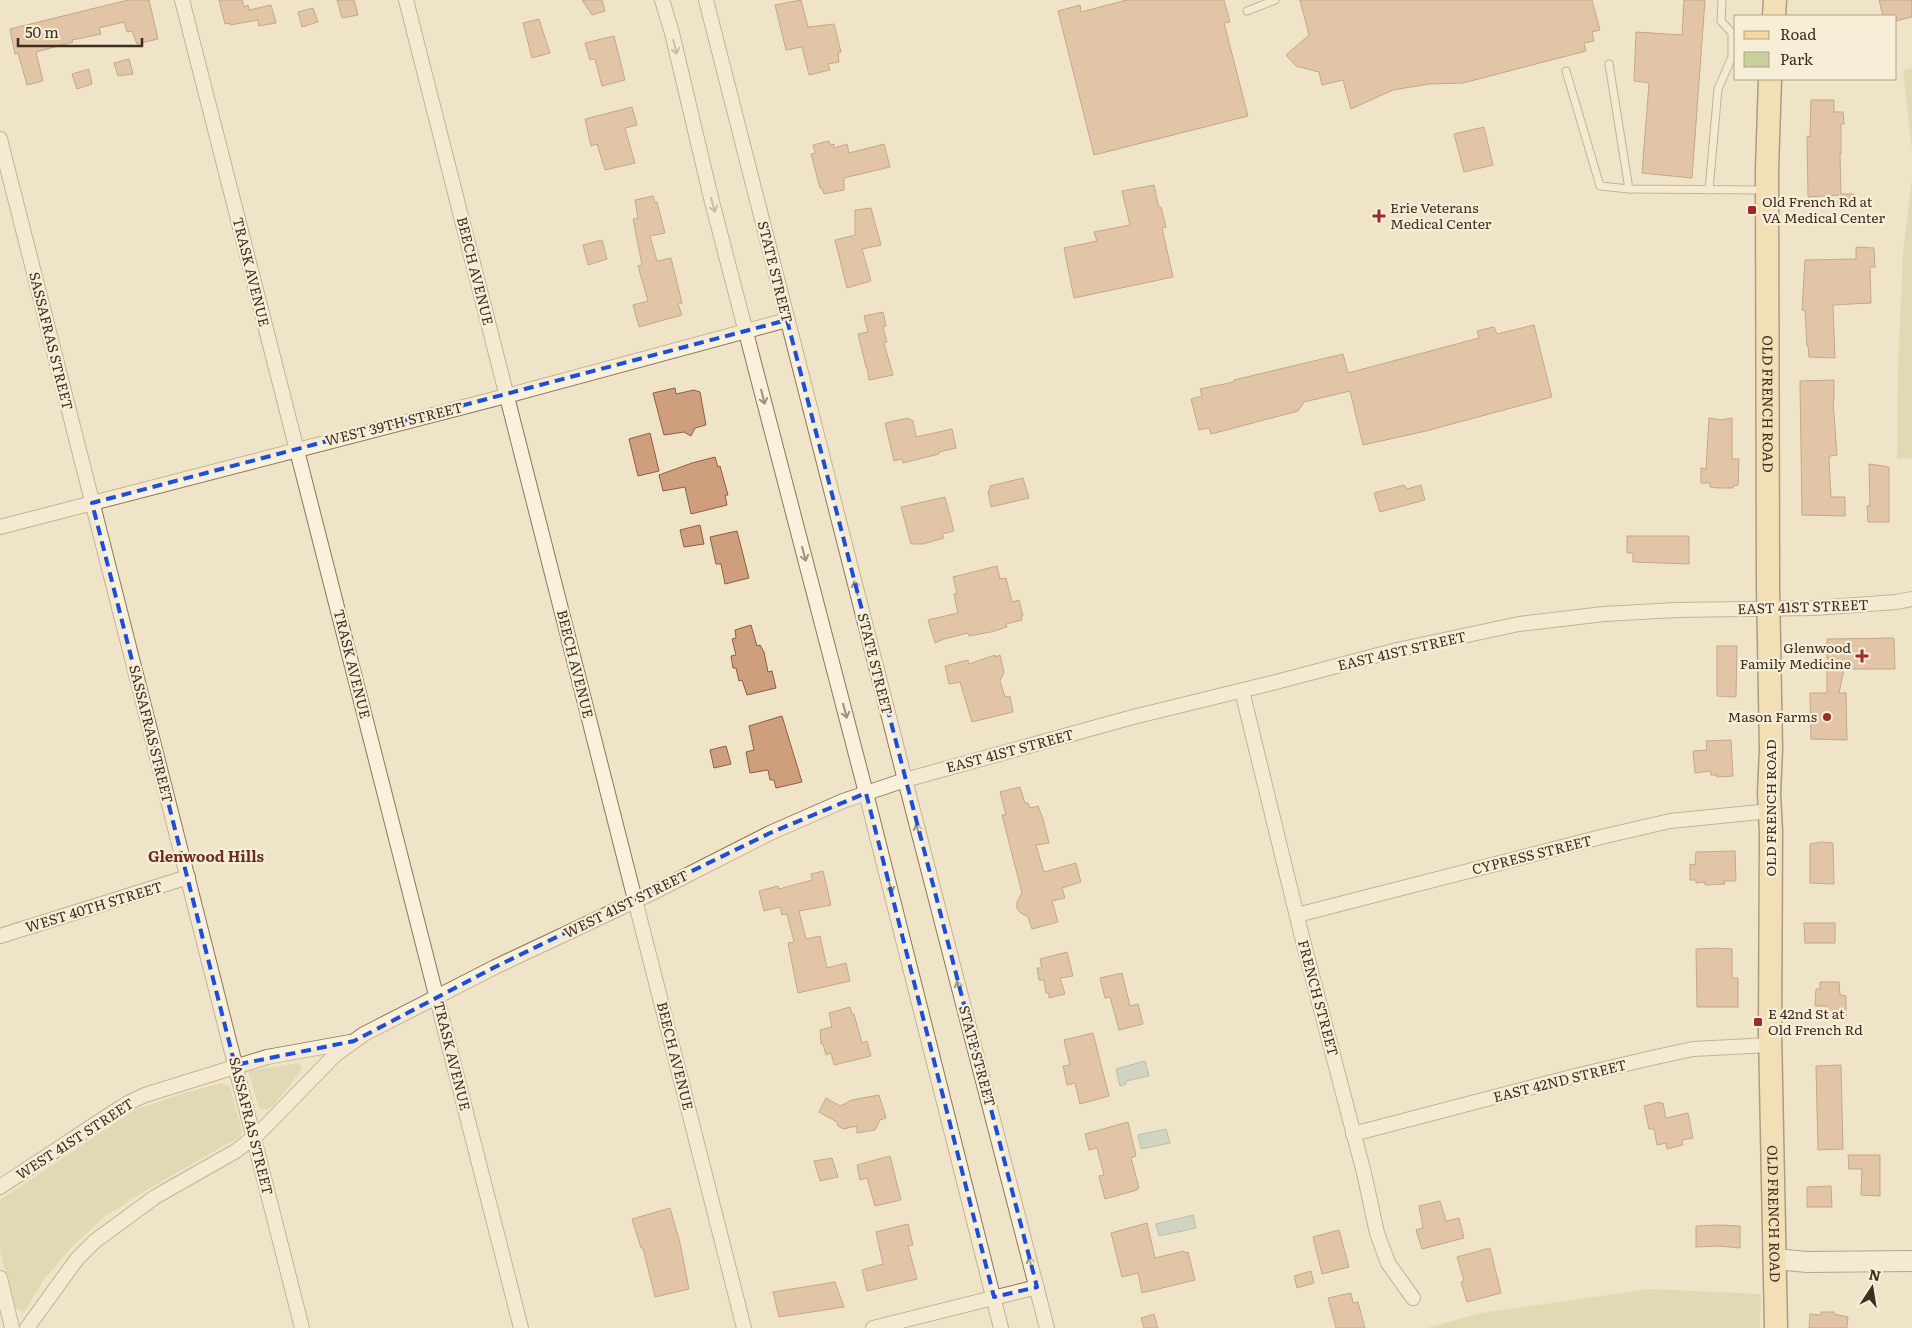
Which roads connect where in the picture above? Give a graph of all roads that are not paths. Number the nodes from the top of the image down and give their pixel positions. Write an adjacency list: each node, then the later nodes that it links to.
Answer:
1 (182, 0): 20 (street, TRASK AVENUE)
2 (406, 0): 19 (street, BEECH AVENUE)
3 (662, 0): 18 (street, one-way to 18)
4 (706, 0): 17 (street, STATE STREET)
5 (1275, 0): 8 (lane)
6 (1722, 0): 15 (lane)
7 (1775, 0): 9 (main road)
8 (1247, 11)
9 (1774, 15)
10 (1609, 64): 14 (lane)
11 (1566, 71): 14 (lane)
12 (1770, 80): 16 (main road, OLD FRENCH ROAD)
13 (0, 139): 21 (street, SASSAFRAS STREET)
14 (1629, 189): 15 (lane)
15 (1709, 190): 16 (lane)
16 (1767, 190): 24 (main road, OLD FRENCH ROAD)
17 (787, 320): 18 (street, WEST 39TH STREET); 26 (street, STATE STREET, one-way to 17)
18 (746, 331): 19 (street, WEST 39TH STREET); 27 (street, one-way to 27)
19 (506, 396): 20 (street, WEST 39TH STREET); 30 (street, BEECH AVENUE)
20 (297, 449): 21 (street, WEST 39TH STREET); 33 (street, TRASK AVENUE)
21 (92, 503): 22 (street, WEST 39TH STREET); 29 (street, SASSAFRAS STREET)
22 (0, 526)
23 (1912, 599): 24 (street, EAST 41ST STREET)
24 (1769, 609): 25 (street, EAST 41ST STREET); 28 (main road, OLD FRENCH ROAD)
25 (1242, 691): 26 (street, EAST 41ST STREET); 31 (street, FRENCH STREET)
26 (905, 780): 27 (street, WEST 41ST STREET); 43 (street, STATE STREET, one-way to 26)
27 (866, 793): 30 (street, WEST 41ST STREET); 44 (street, one-way to 44)
28 (1770, 811): 31 (street, CYPRESS STREET); 35 (main road, OLD FRENCH ROAD)
29 (188, 877): 32 (street, WEST 40TH STREET); 36 (street, SASSAFRAS STREET)
30 (636, 900): 33 (street, WEST 41ST STREET); 50 (street, BEECH AVENUE)
31 (1297, 915): 37 (street, FRENCH STREET)
32 (0, 936)
33 (438, 996): 34 (street, WEST 41ST STREET); 49 (street, TRASK AVENUE)
34 (354, 1042): 36 (street, WEST 41ST STREET); 38 (street, WEST 41ST STREET)
35 (1770, 1044): 37 (street, EAST 42ND STREET); 40 (main road, OLD FRENCH ROAD)
36 (236, 1065): 38 (street, SASSAFRAS STREET); 39 (street, WEST 41ST STREET)
37 (1353, 1134): 45 (street, FRENCH STREET)
38 (254, 1137): 47 (street, WEST 41ST STREET); 48 (street, SASSAFRAS STREET)
39 (0, 1187)
40 (1775, 1259): 41 (street); 54 (main road, OLD FRENCH ROAD)
41 (1912, 1261)
42 (0, 1278): 46 (street)
43 (1037, 1287): 44 (street); 53 (street, STATE STREET)
44 (994, 1297): 51 (street); 52 (street)
45 (1413, 1298)
46 (12, 1328)
47 (27, 1328)
48 (302, 1328)
49 (521, 1328)
50 (744, 1328)
51 (873, 1328)
52 (1002, 1328)
53 (1047, 1328)
54 (1776, 1328)

